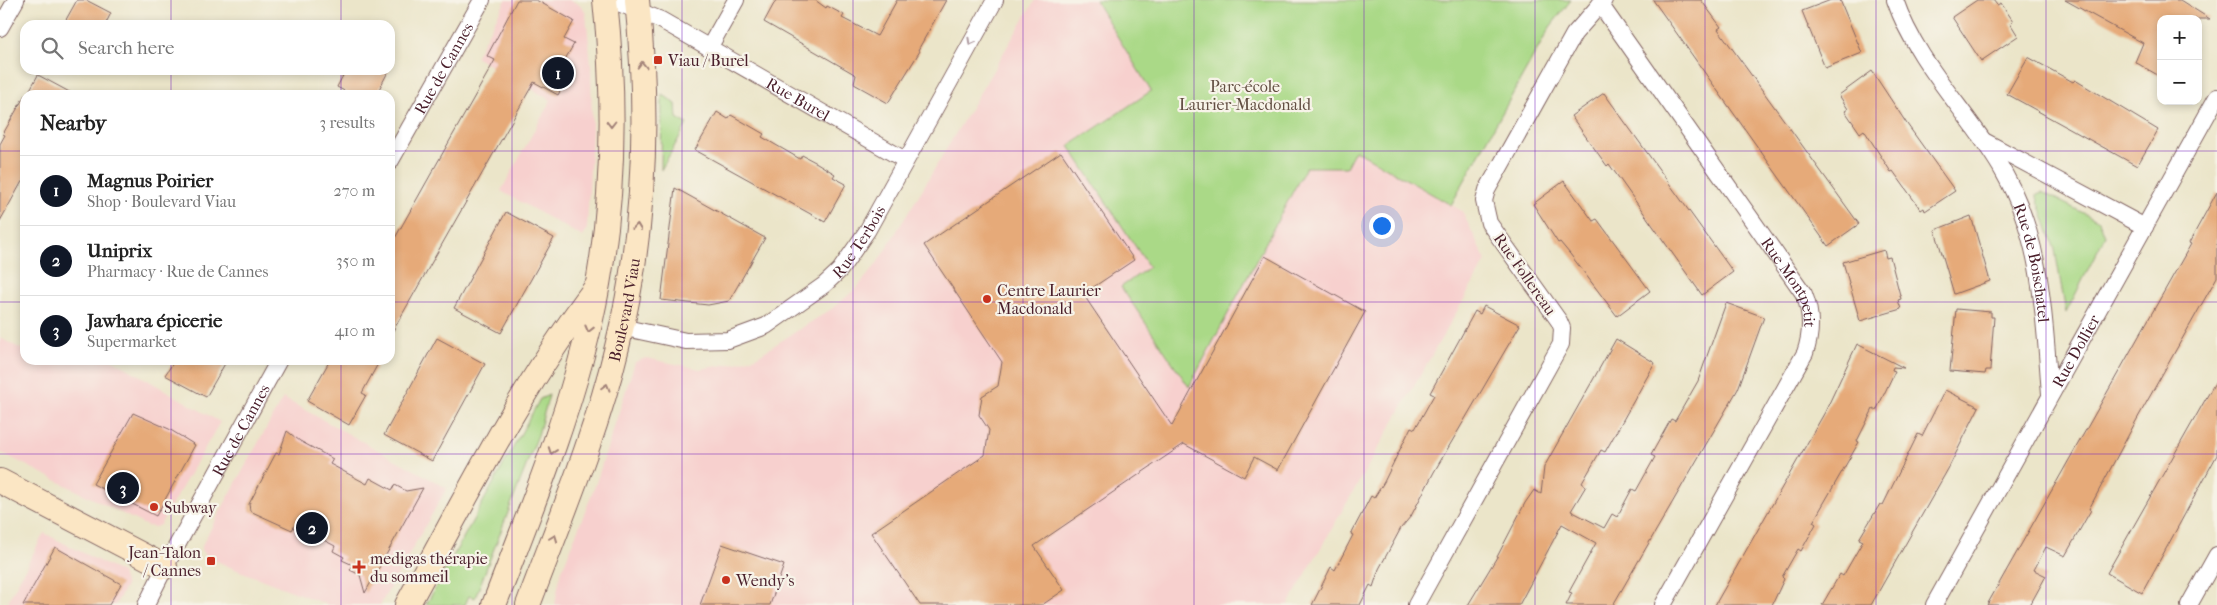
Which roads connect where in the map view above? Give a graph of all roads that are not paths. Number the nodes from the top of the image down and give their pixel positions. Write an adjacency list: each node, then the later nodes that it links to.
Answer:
1 (16, 0): 10 (street)
2 (482, 0): 14 (street, Rue de Cannes)
3 (605, 0): 17 (main road, Boulevard Viau, one-way to 17)
4 (611, 0): 9 (street)
5 (736, 0): 11 (street)
6 (995, 0): 15 (street, Rue Terbois, one-way to 15)
7 (1895, 0): 13 (street, Rue de Boischatel)
8 (1602, 2): 30 (street, Rue Follereau); 31 (street, Rue Montpetit)
9 (637, 5): 11 (street, Rue Burel); 18 (main road, Boulevard Viau, one-way to 9)
10 (0, 28)
11 (709, 48): 15 (street, Rue Burel)
12 (2217, 97): 16 (street, Rue Dollier)
13 (1984, 141): 16 (street, Rue de Boischatel); 21 (street, Rue de Boischatel)
14 (395, 153)
15 (905, 160): 18 (street, Rue Terbois)
16 (2145, 227): 21 (street, Rue Dollier)
17 (597, 285): 20 (main road, Boulevard Viau); 22 (main road, Boulevard Viau, one-way to 22)
18 (622, 327): 26 (main road, Boulevard Viau, one-way to 18)
19 (276, 365): 25 (street, Rue de Cannes)
20 (533, 379): 22 (main road); 28 (main road, Boulevard Viau)
21 (2050, 394): 32 (street, Rue Dollier)
22 (568, 404): 29 (main road, Boulevard Viau, one-way to 29)
23 (0, 481): 25 (main road)
24 (2217, 555): 33 (street)
25 (165, 567): 27 (street, Rue de Cannes)
26 (534, 598)
27 (146, 605)
28 (407, 605)
29 (494, 605)
30 (1416, 605)
31 (1662, 605)
32 (1934, 605)
33 (2189, 605)

